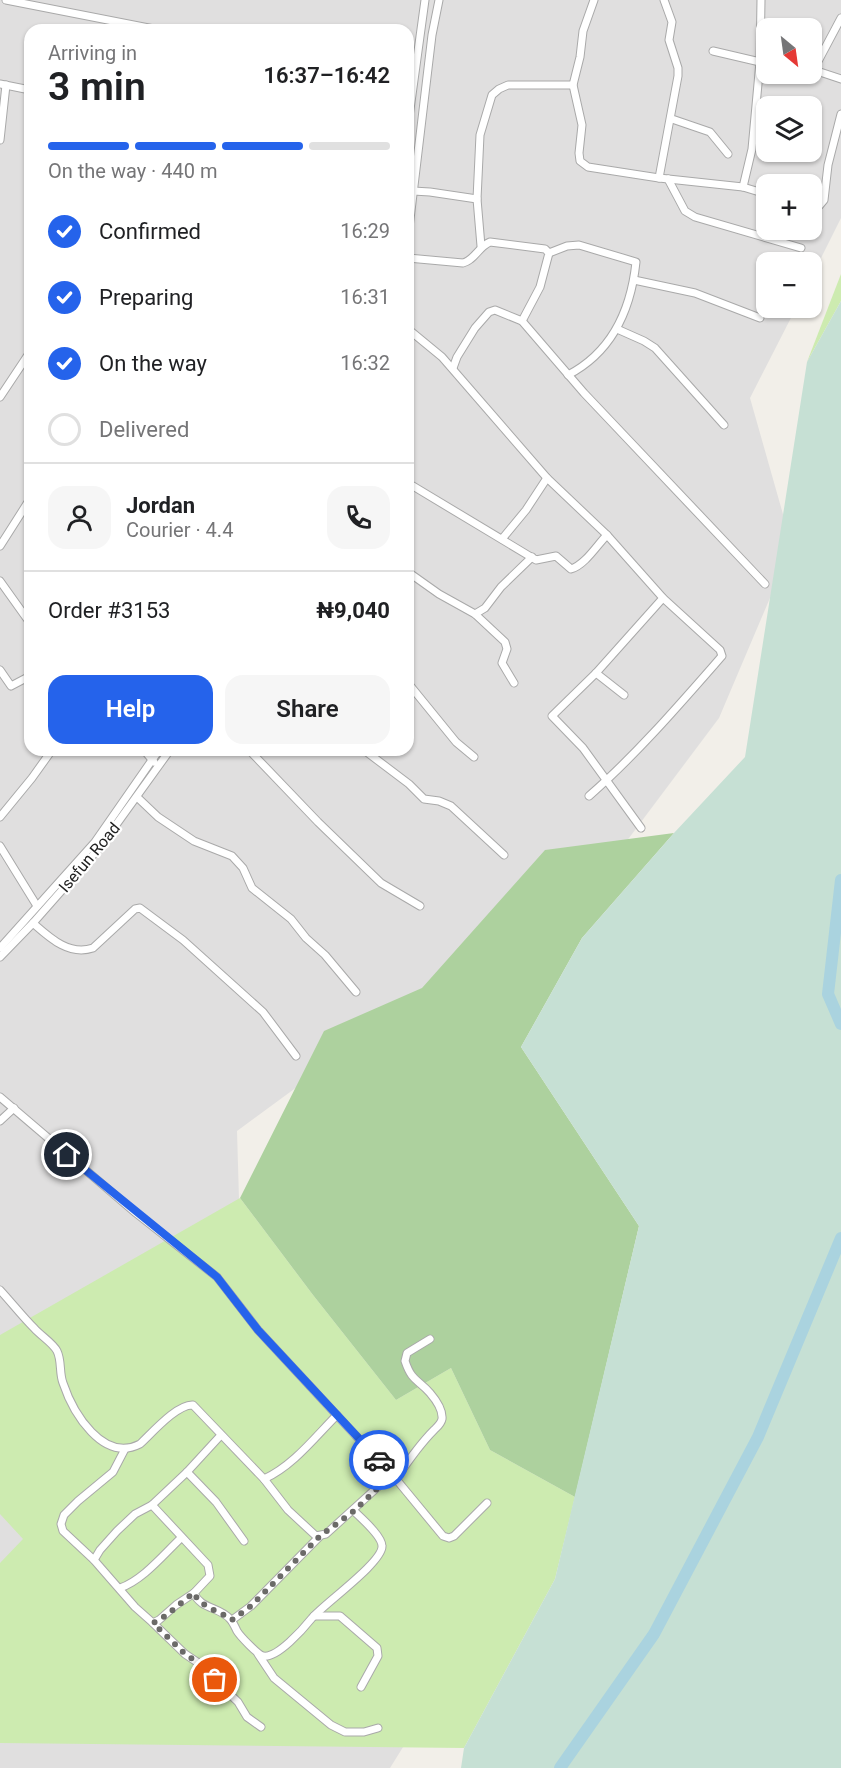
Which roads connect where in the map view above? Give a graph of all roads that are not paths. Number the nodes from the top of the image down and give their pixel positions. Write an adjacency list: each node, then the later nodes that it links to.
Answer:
1 (6, 0): 9 (street)
2 (425, 0): 11 (street)
3 (439, 0): 24 (street)
4 (594, 0): 16 (street)
5 (664, 0): 19 (street)
6 (761, 0): 7 (street)
7 (761, 18)
8 (841, 18): 13 (street)
9 (128, 24)
10 (713, 51): 12 (street)
11 (414, 60)
12 (756, 61)
13 (841, 79)
14 (758, 84): 25 (street)
15 (3, 85): 17 (street); 20 (street)
16 (573, 85): 22 (street); 28 (street)
17 (24, 89)
18 (841, 114): 29 (street)
19 (672, 119): 21 (street); 22 (street)
20 (0, 140)
21 (728, 154)
22 (659, 178): 23 (street)
23 (668, 179): 25 (street); 31 (street)
24 (414, 184)
25 (743, 187): 27 (street)
26 (414, 191): 28 (street)
27 (756, 191)
28 (477, 199): 30 (street)
29 (822, 202)
30 (481, 246): 32 (street); 33 (street)
31 (801, 248)
32 (549, 253): 34 (street); 36 (street)
33 (414, 259)
34 (634, 280): 35 (street); 37 (street)
35 (756, 316)
36 (522, 321): 40 (street); 43 (street)
37 (617, 329): 43 (street); 45 (street)
38 (414, 334): 39 (street)
39 (442, 357): 40 (street); 42 (street)
40 (457, 357): 42 (street)
41 (24, 361): 44 (street)
42 (453, 368): 46 (street)
43 (568, 375): 55 (street)
44 (0, 397)
45 (724, 425)
46 (547, 478): 49 (street); 50 (street)
47 (414, 487): 50 (street)
48 (24, 508): 51 (street)
49 (607, 535): 52 (street); 56 (street)
50 (502, 539): 52 (street)
51 (0, 546)
52 (532, 557): 57 (street)
53 (414, 576): 57 (street)
54 (0, 581): 58 (street)
55 (765, 584)
56 (663, 598): 60 (street); 74 (street)
57 (475, 614): 62 (street)
58 (24, 615)
59 (0, 670): 61 (street)
60 (596, 673): 64 (street); 74 (street)
61 (24, 679)
62 (514, 682)
63 (414, 690): 71 (street)
64 (624, 695)
65 (48, 756): 77 (street)
66 (149, 756): 72 (street)
67 (154, 756): 72 (street, Isefun Road)
68 (165, 756): 73 (street, Isefun Road)
69 (255, 756): 82 (street)
70 (372, 756): 80 (street)
71 (474, 757)
72 (152, 759): 73 (street); 81 (street, Isefun Road)
73 (157, 766): 76 (street, Isefun Road)
74 (608, 780): 75 (street); 78 (street)
75 (589, 796)
76 (137, 797): 83 (street, Isefun Road); 86 (street)
77 (0, 817)
78 (641, 828)
79 (0, 846): 81 (street)
80 (504, 855)
81 (37, 906): 84 (street, Isefun Road)
82 (420, 906)
83 (33, 923): 85 (street, Isefun Road); 87 (street)
84 (0, 948)
85 (0, 957)
86 (357, 992)
87 (296, 1056)
88 (0, 1097): 89 (street)
89 (14, 1108): 90 (street); 93 (street)
90 (0, 1121)
91 (0, 1290): 95 (street)
92 (430, 1339): 97 (street)
93 (337, 1415): 97 (street); 98 (street)
94 (220, 1435): 95 (street); 96 (street); 98 (street)
95 (125, 1449): 105 (street)
96 (188, 1472): 100 (street); 104 (street)
97 (394, 1477): 99 (street); 101 (street)
98 (264, 1479): 102 (street)
99 (487, 1503)
100 (152, 1505): 103 (street); 105 (street)
101 (354, 1511): 102 (street); 108 (street)
102 (320, 1536): 109 (street)
103 (181, 1538): 106 (street); 107 (street)
104 (244, 1541)
105 (94, 1560): 106 (street)
106 (120, 1588): 110 (street)
107 (194, 1593): 109 (street); 110 (street)
108 (314, 1616): 111 (street); 112 (street)
109 (232, 1620): 111 (street)
110 (153, 1623): 113 (street)
111 (258, 1654): 114 (street)
112 (362, 1687)
113 (261, 1727)
114 (378, 1728)

